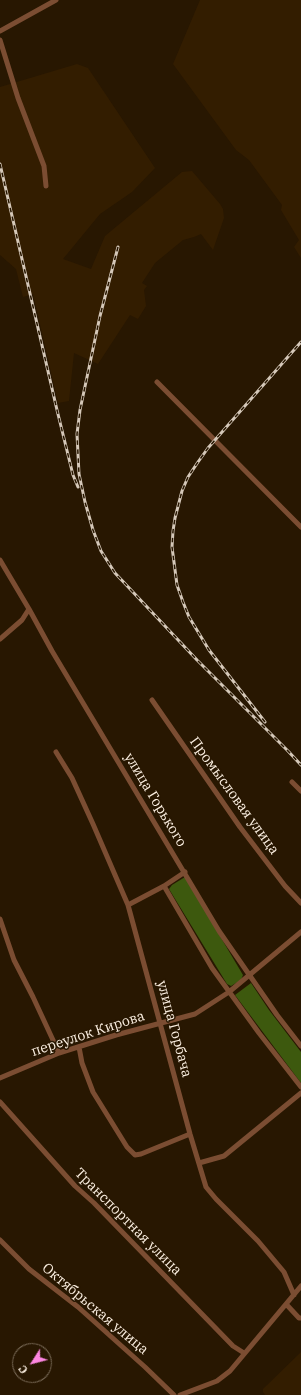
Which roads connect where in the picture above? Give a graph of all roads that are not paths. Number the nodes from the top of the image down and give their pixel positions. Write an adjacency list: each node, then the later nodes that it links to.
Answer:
1 (56, 0): 2 (street)
2 (0, 31)
3 (0, 40): 4 (street)
4 (46, 186)
5 (156, 382): 6 (street)
6 (301, 527)
7 (0, 560): 8 (street, улица Горького)
8 (29, 610): 9 (street); 14 (street, улица Горького)
9 (0, 639)
10 (152, 700): 16 (street, Промысловая улица)
11 (56, 752): 17 (street, улица Горбача)
12 (292, 782): 13 (street)
13 (301, 791)
14 (185, 872): 15 (street); 20 (street, улица Горького)
15 (164, 886): 17 (street); 21 (street)
16 (301, 903)
17 (128, 905): 22 (street, улица Горбача)
18 (0, 919): 25 (street)
19 (301, 932): 20 (street, переулок Кирова)
20 (249, 975): 21 (street, переулок Кирова); 23 (street, улица Горького)
21 (229, 992): 22 (street, переулок Кирова); 27 (street)
22 (160, 1023): 24 (street, переулок Кирова); 30 (street, улица Горбача)
23 (301, 1046)
24 (79, 1047): 25 (street, переулок Кирова); 30 (street)
25 (59, 1053): 26 (street, переулок Кирова)
26 (0, 1078)
27 (301, 1087)
28 (301, 1093): 31 (street)
29 (0, 1102): 37 (street, Транспортная улица)
30 (190, 1134): 31 (street, улица Горбача)
31 (199, 1163): 34 (street, улица Горбача)
32 (0, 1240): 38 (street, Октябрьская улица)
33 (301, 1286): 34 (street)
34 (294, 1295): 35 (street)
35 (286, 1304): 36 (street); 37 (street)
36 (301, 1318)
37 (244, 1353): 39 (street)
38 (174, 1395)
39 (180, 1395)

